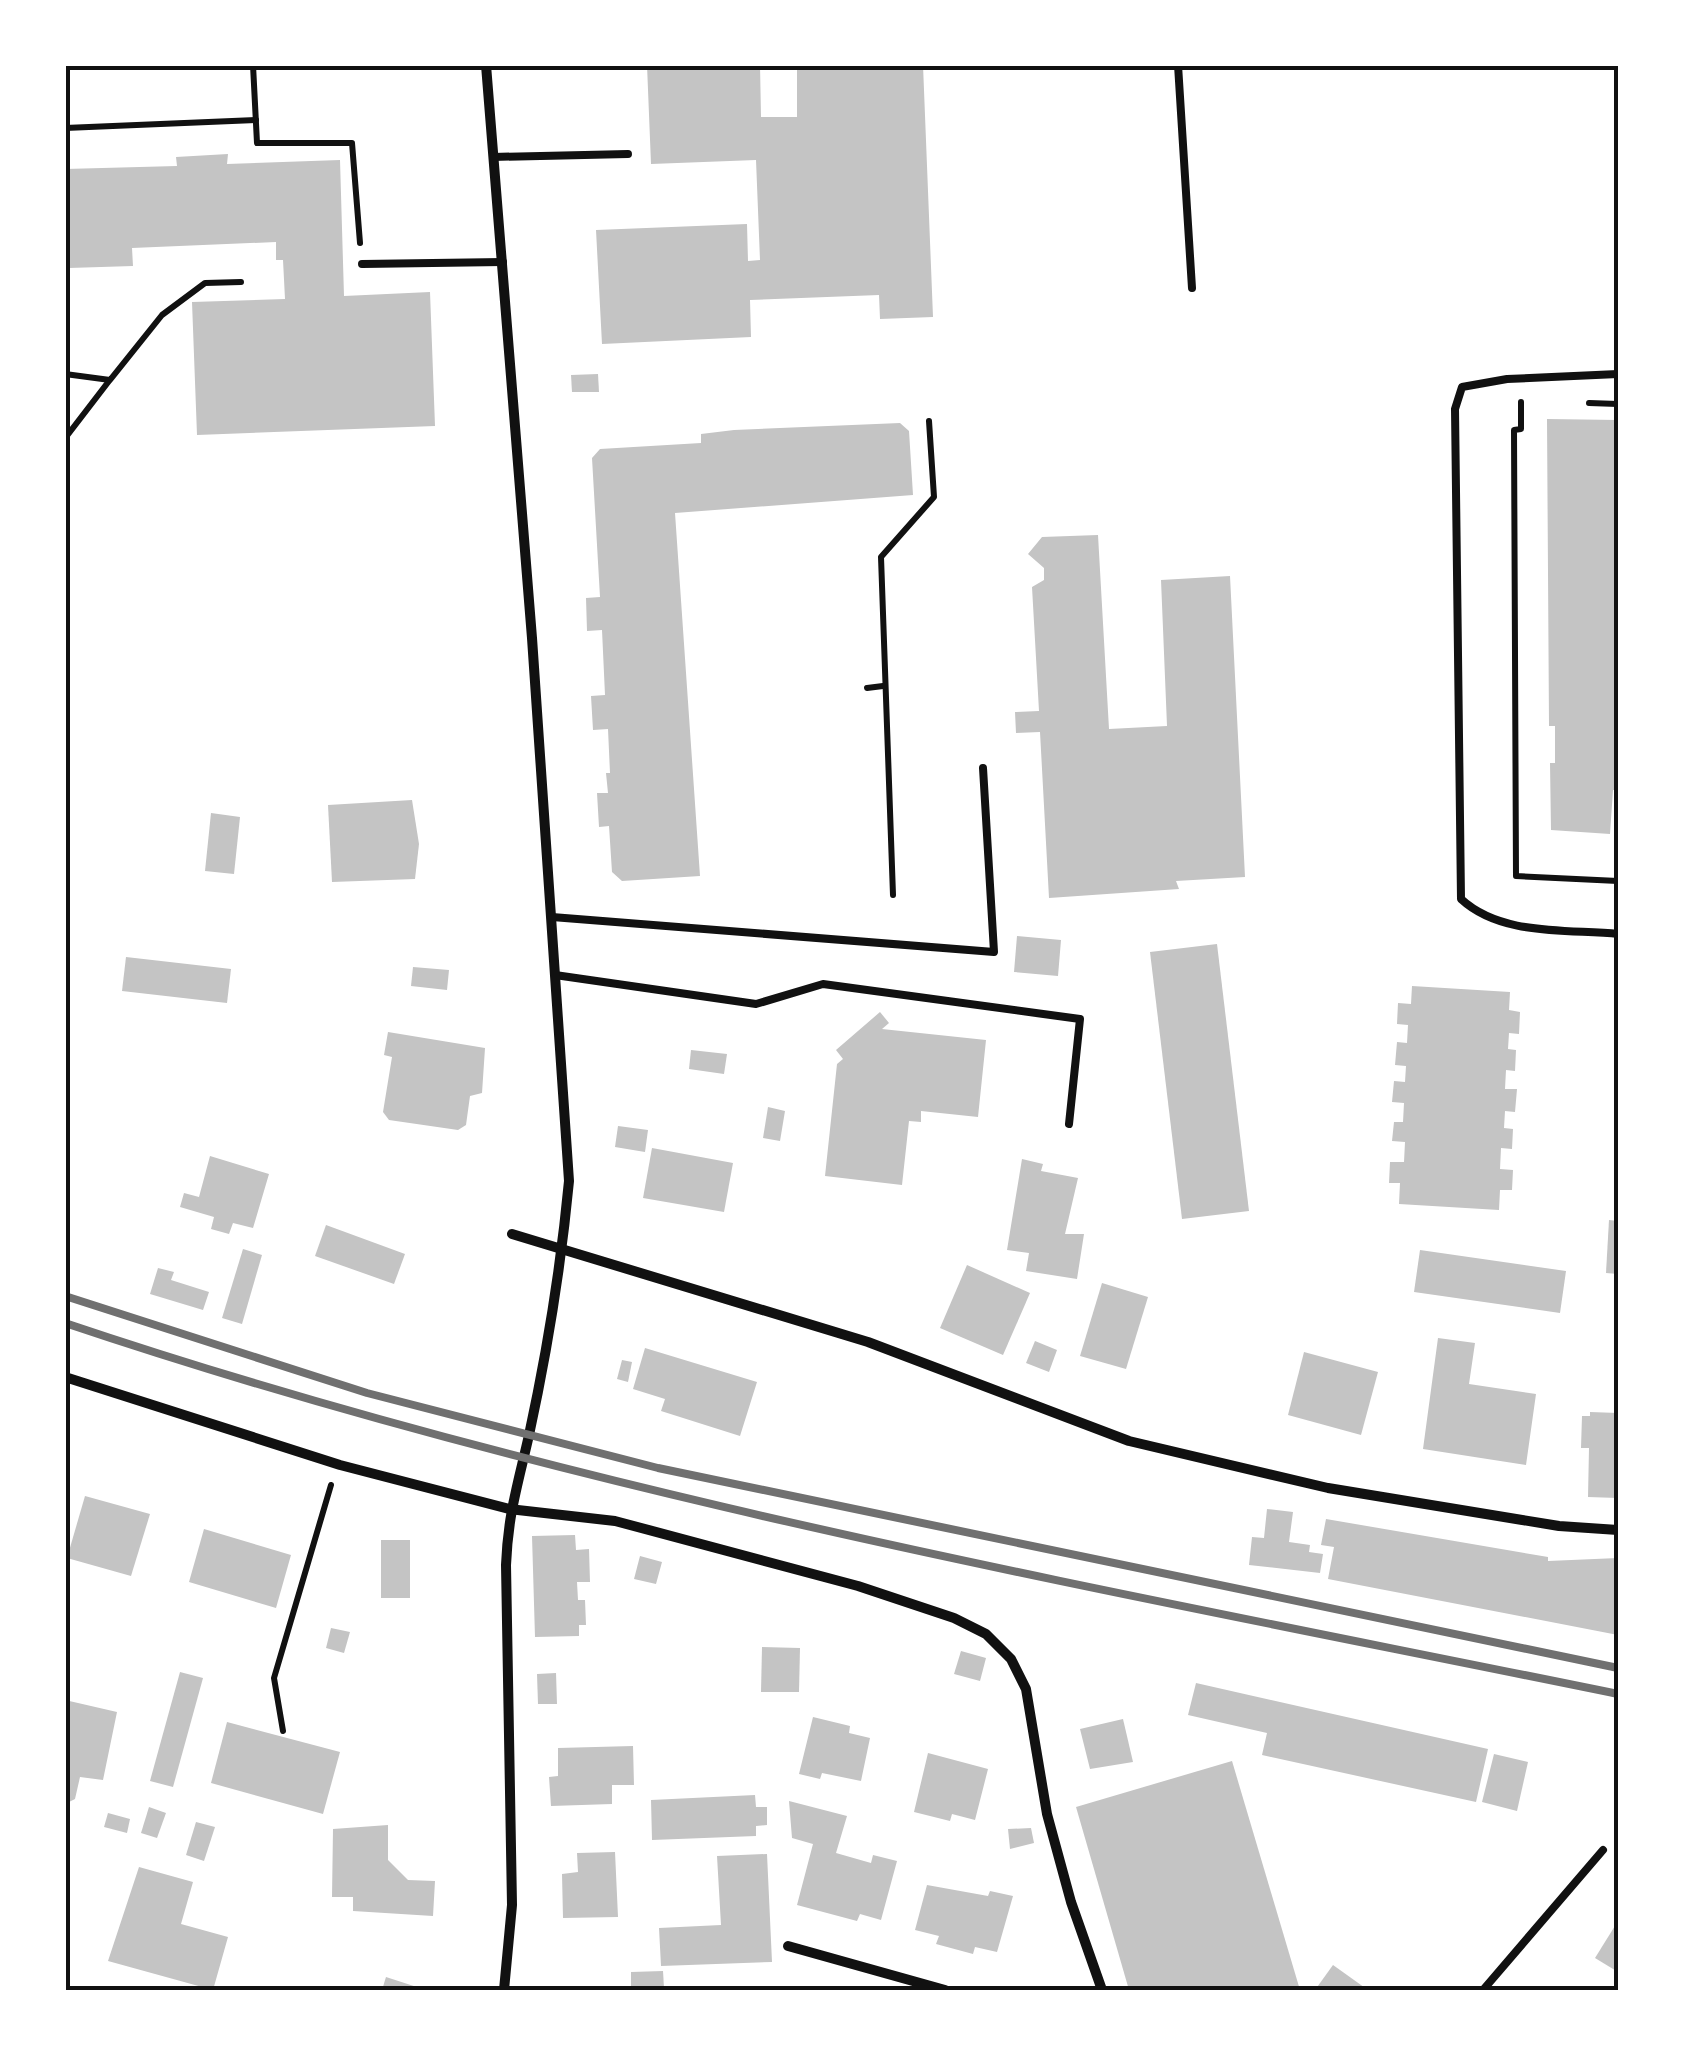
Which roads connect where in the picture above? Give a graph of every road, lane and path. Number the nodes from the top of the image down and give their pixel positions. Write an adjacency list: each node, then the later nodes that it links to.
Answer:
1 (253, 65): 4 (path)
2 (486, 65): 7 (street)
3 (1178, 65): 11 (lane)
4 (256, 120): 5 (path); 9 (path)
5 (65, 128)
6 (628, 154): 7 (lane)
7 (493, 157): 8 (street)
8 (503, 262): 9 (lane); 23 (street)
9 (362, 264)
10 (241, 282): 14 (path)
11 (1192, 288)
12 (65, 374): 14 (path)
13 (1618, 374): 24 (lane)
14 (110, 380): 17 (path)
15 (1521, 402): 21 (path)
16 (929, 421): 18 (path)
17 (66, 437)
18 (883, 686): 19 (path); 22 (path)
19 (867, 688)
20 (983, 768): 23 (lane)
21 (1618, 881)
22 (893, 895)
23 (552, 917): 25 (street)
24 (1618, 934)
25 (555, 975): 26 (lane); 28 (street)
26 (1069, 1124)
27 (512, 1234): 28 (street)
28 (562, 1251): 31 (street); 32 (street)
29 (65, 1376): 30 (street)
30 (337, 1465): 31 (street); 33 (path)
31 (509, 1509): 36 (street); 38 (street)
32 (1618, 1530)
33 (283, 1731)
34 (1603, 1850): 39 (lane)
35 (788, 1946): 37 (street)
36 (504, 1990)
37 (945, 1990)
38 (1102, 1990)
39 (1484, 1990)

